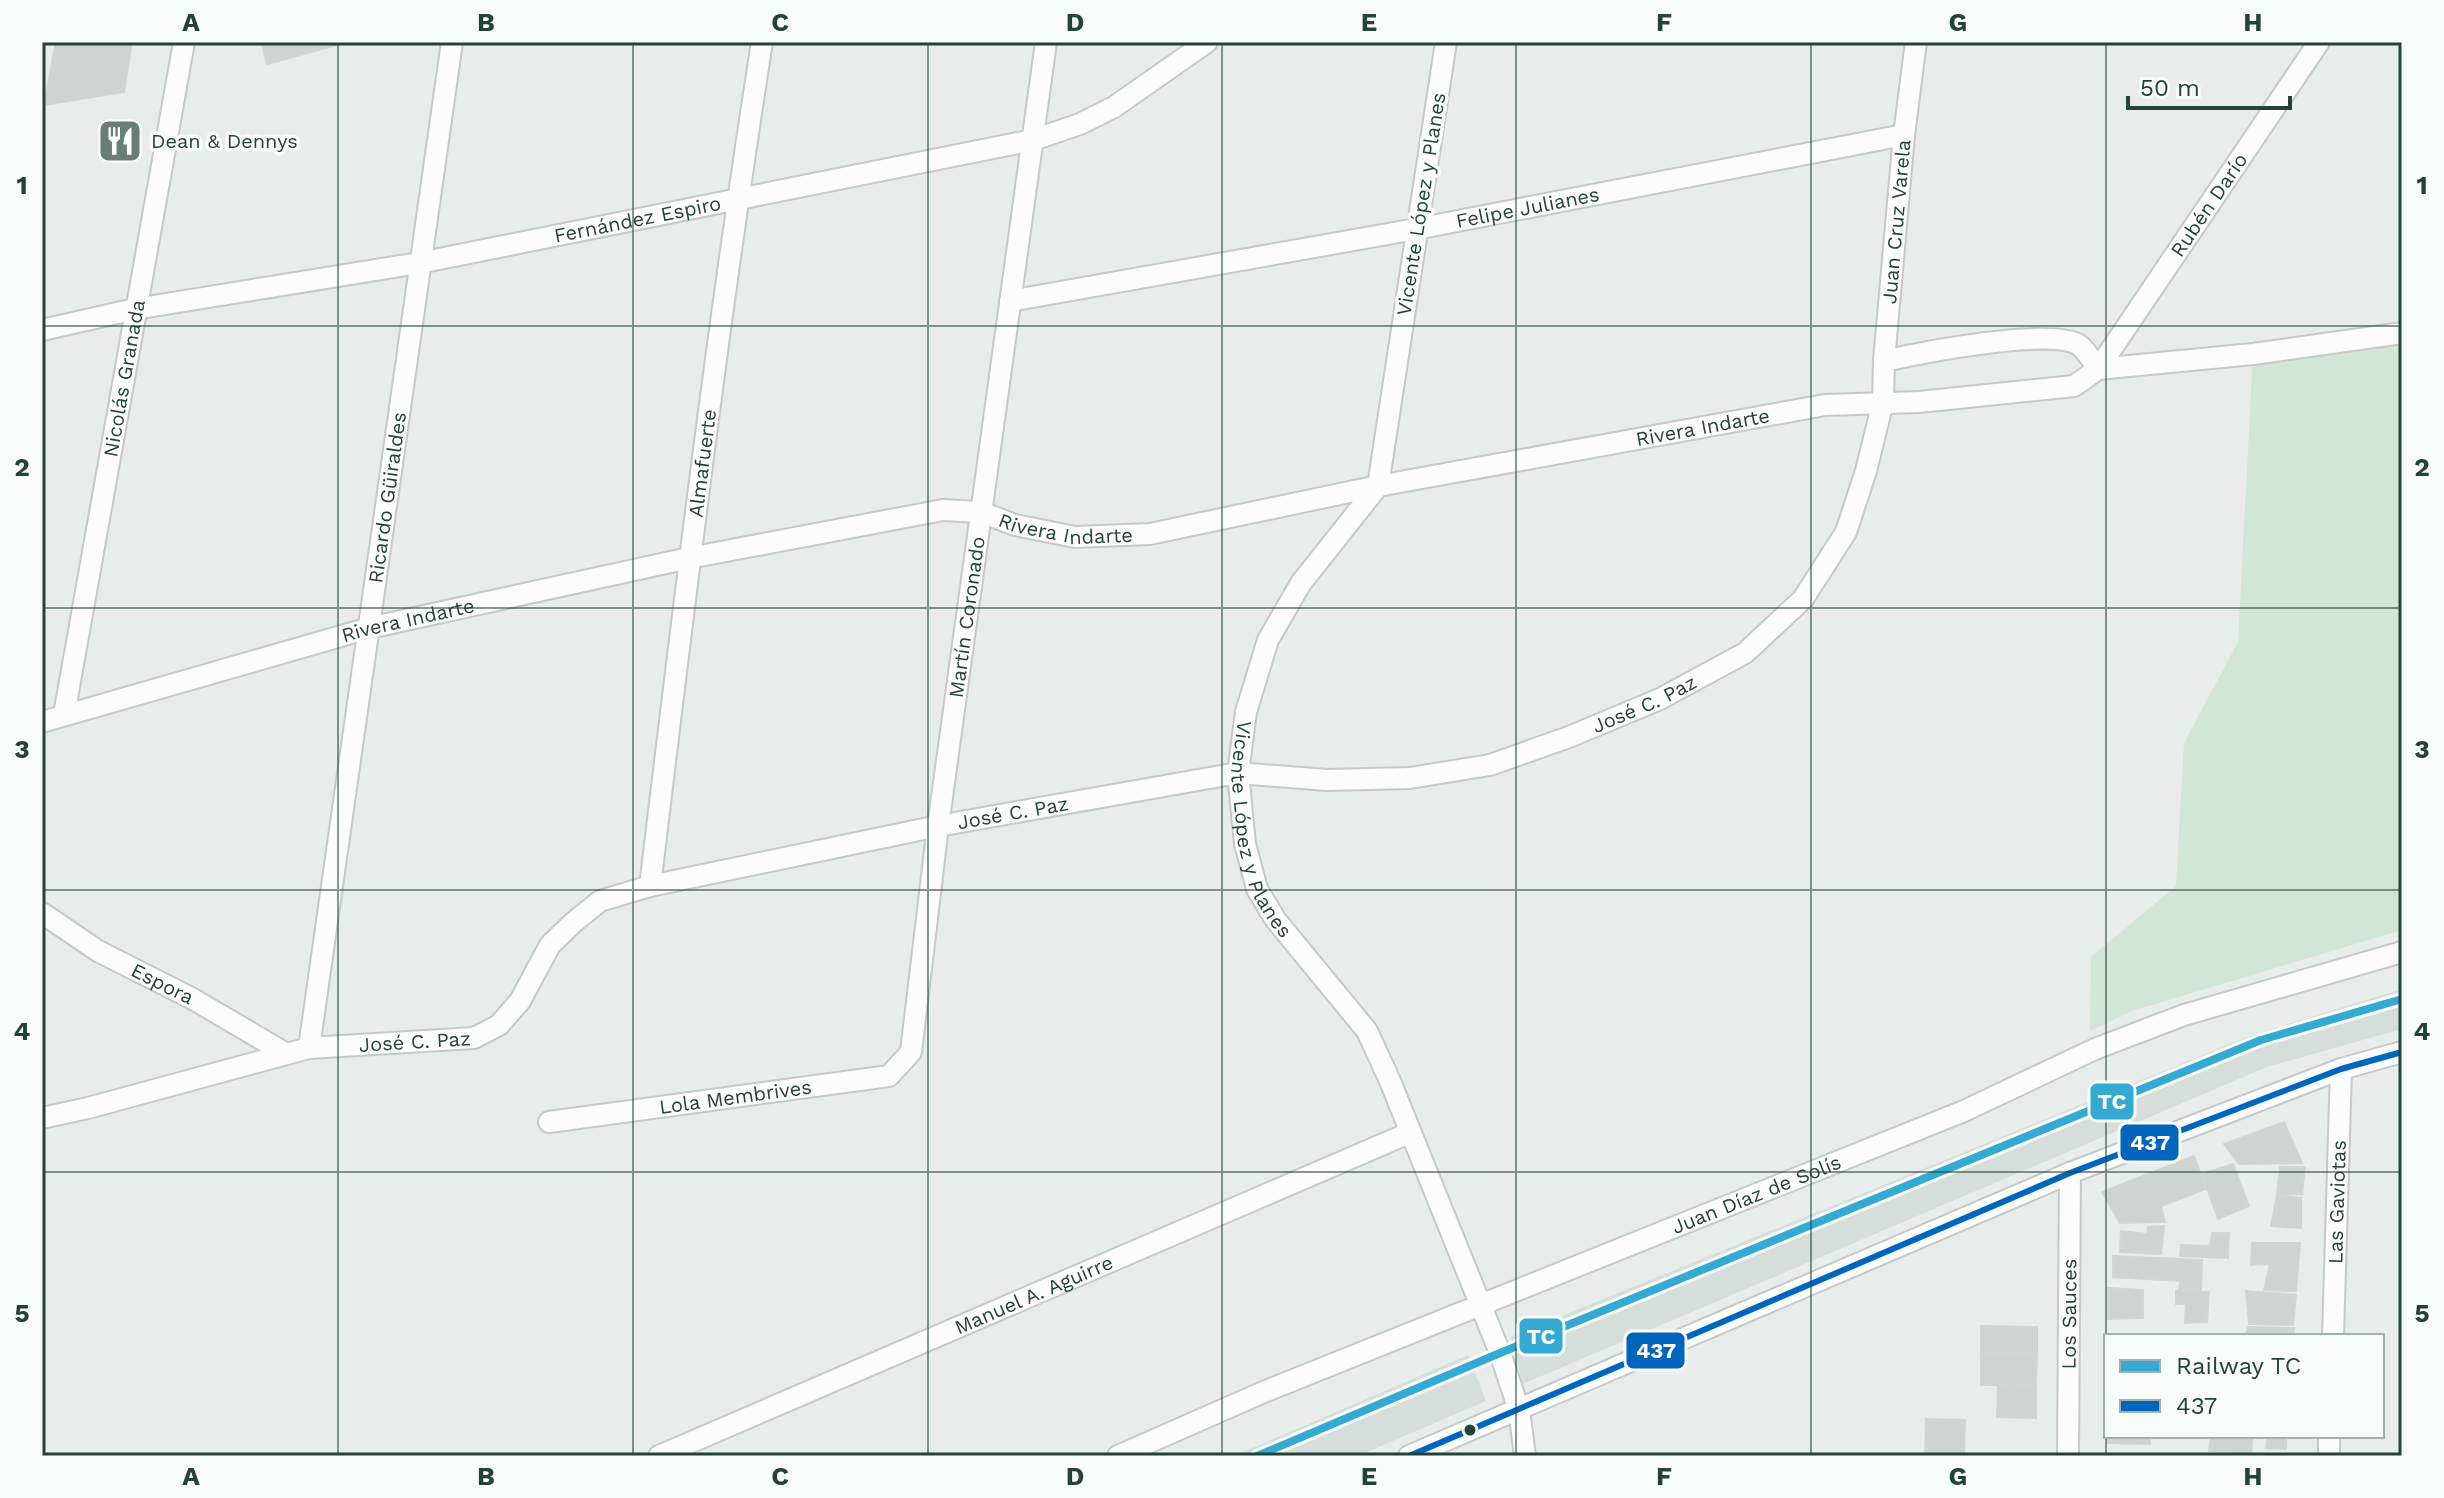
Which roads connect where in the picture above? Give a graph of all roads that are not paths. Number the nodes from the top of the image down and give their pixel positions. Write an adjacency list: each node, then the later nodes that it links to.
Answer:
1 (184, 42): 15 (street, Nicolás Granada)
2 (452, 42): 13 (street, Ricardo Güiraldes)
3 (762, 42): 11 (street, Almafuerte)
4 (1046, 42): 10 (street, Martín Coronado)
5 (1207, 42): 10 (street, Fernández Espiro)
6 (1446, 42): 12 (street, Vicente López y Planes)
7 (1916, 42): 9 (street, Juan Cruz Varela)
8 (2319, 42): 19 (street, Rubén Darío)
9 (1904, 135): 12 (street, Felipe Julianes); 18 (street, Juan Cruz Varela)
10 (1033, 140): 11 (street, Fernández Espiro); 14 (street, Martín Coronado)
11 (737, 200): 13 (street, Fernández Espiro); 23 (street, Almafuerte)
12 (1416, 229): 14 (street, Felipe Julianes); 21 (street, Vicente López y Planes)
13 (419, 263): 15 (street, Fernández Espiro); 24 (street, Ricardo Güiraldes)
14 (1010, 301): 22 (street, Martín Coronado)
15 (135, 309): 16 (street, Fernández Espiro); 25 (street, Nicolás Granada)
16 (42, 330)
17 (2402, 333): 19 (street, Rivera Indarte)
18 (1884, 361): 19 (street); 20 (street, Juan Cruz Varela)
19 (2098, 369): 20 (street, Rivera Indarte)
20 (1883, 402): 21 (street, Rivera Indarte); 27 (street, José C. Paz)
21 (1378, 486): 22 (street, Rivera Indarte); 27 (street, Vicente López y Planes)
22 (981, 512): 23 (street, Rivera Indarte); 28 (street, Martín Coronado)
23 (689, 558): 24 (street, Rivera Indarte); 29 (street, Almafuerte)
24 (369, 628): 25 (street, Rivera Indarte); 32 (street, Ricardo Güiraldes)
25 (64, 715): 26 (street, Rivera Indarte)
26 (42, 722)
27 (1238, 773): 28 (street, José C. Paz); 39 (street, Vicente López y Planes)
28 (938, 826): 29 (street, José C. Paz); 33 (street, Martín Coronado)
29 (650, 886): 32 (street, José C. Paz)
30 (42, 913): 35 (street, Espora)
31 (2402, 952): 41 (street, Juan Díaz de Solís)
32 (309, 1048): 35 (street, José C. Paz)
33 (911, 1052): 38 (street, Lola Membrives)
34 (2402, 1052): 36 (street)
35 (285, 1053): 37 (street, José C. Paz)
36 (2341, 1069): 40 (street); 42 (street, Las Gaviotas)
37 (42, 1118)
38 (549, 1122)
39 (1409, 1133): 41 (street, Vicente López y Planes); 44 (street, Manuel A. Aguirre)
40 (2070, 1173): 43 (street); 48 (street, Los Sauces)
41 (1481, 1306): 43 (street, Vicente López y Planes); 45 (street, Juan Díaz de Solís)
42 (2333, 1334)
43 (1519, 1410): 46 (street); 47 (street, Vicente López y Planes)
44 (659, 1456)
45 (1118, 1456)
46 (1409, 1456)
47 (1525, 1456)
48 (2068, 1456)

